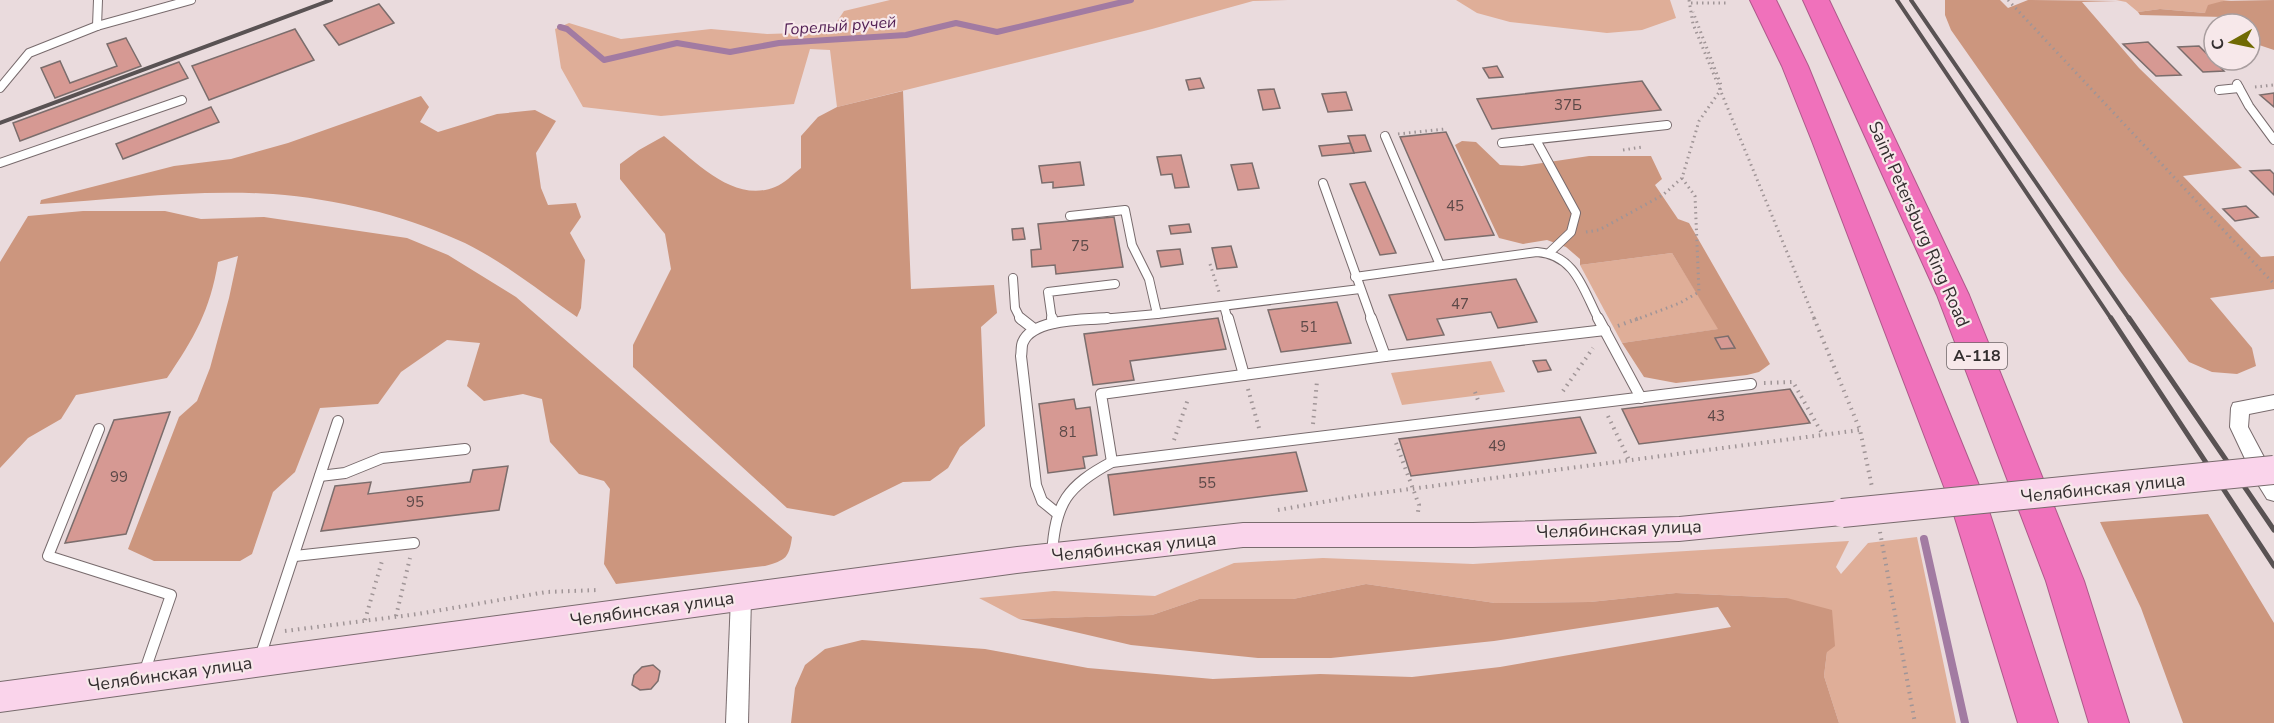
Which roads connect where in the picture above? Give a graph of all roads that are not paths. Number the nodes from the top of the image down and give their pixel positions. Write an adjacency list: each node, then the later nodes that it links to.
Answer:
1 (98, 0): 5 (lane)
2 (191, 0): 5 (lane)
3 (1763, 0): 49 (highway)
4 (1816, 0): 50 (highway, Saint Petersburg Ring Road / А-118)
5 (97, 26): 6 (lane)
6 (0, 88)
7 (2219, 90): 12 (lane)
8 (182, 100): 14 (lane)
9 (1667, 125): 11 (lane)
10 (1385, 136): 18 (lane)
11 (1536, 140): 13 (lane); 17 (lane)
12 (2274, 140)
13 (1502, 143)
14 (0, 163)
15 (1323, 183): 19 (lane)
16 (1070, 216): 24 (lane)
17 (1549, 253): 18 (lane); 27 (lane)
18 (1440, 265): 19 (lane)
19 (1355, 277): 22 (lane)
20 (1013, 278): 26 (lane)
21 (1115, 284): 25 (lane)
22 (1360, 289): 23 (lane); 28 (lane)
23 (1224, 306): 24 (lane); 29 (lane)
24 (1157, 314): 25 (lane)
25 (1053, 323): 26 (lane)
26 (1034, 329): 40 (lane)
27 (1605, 330): 28 (lane); 31 (lane)
28 (1385, 356): 29 (lane)
29 (1244, 375): 36 (lane)
30 (1751, 384): 31 (lane)
31 (1641, 398): 36 (lane)
32 (2274, 402): 37 (street)
33 (338, 421): 38 (lane)
34 (99, 429): 46 (lane)
35 (465, 448): 38 (lane)
36 (1112, 462): 40 (lane)
37 (2270, 471): 39 (street); 43 (street, Челябинская улица, bridge)
38 (320, 476): 42 (lane)
39 (2274, 493)
40 (1058, 514): 43 (lane)
41 (414, 543): 42 (lane)
42 (295, 556): 45 (lane)
43 (1052, 556): 44 (street, Челябинская улица)
44 (741, 597): 45 (street, Челябинская улица); 48 (street)
45 (259, 663): 46 (street, Челябинская улица)
46 (142, 678): 47 (street, Челябинская улица)
47 (0, 697)
48 (737, 723)
49 (2038, 723)
50 (2109, 723)

